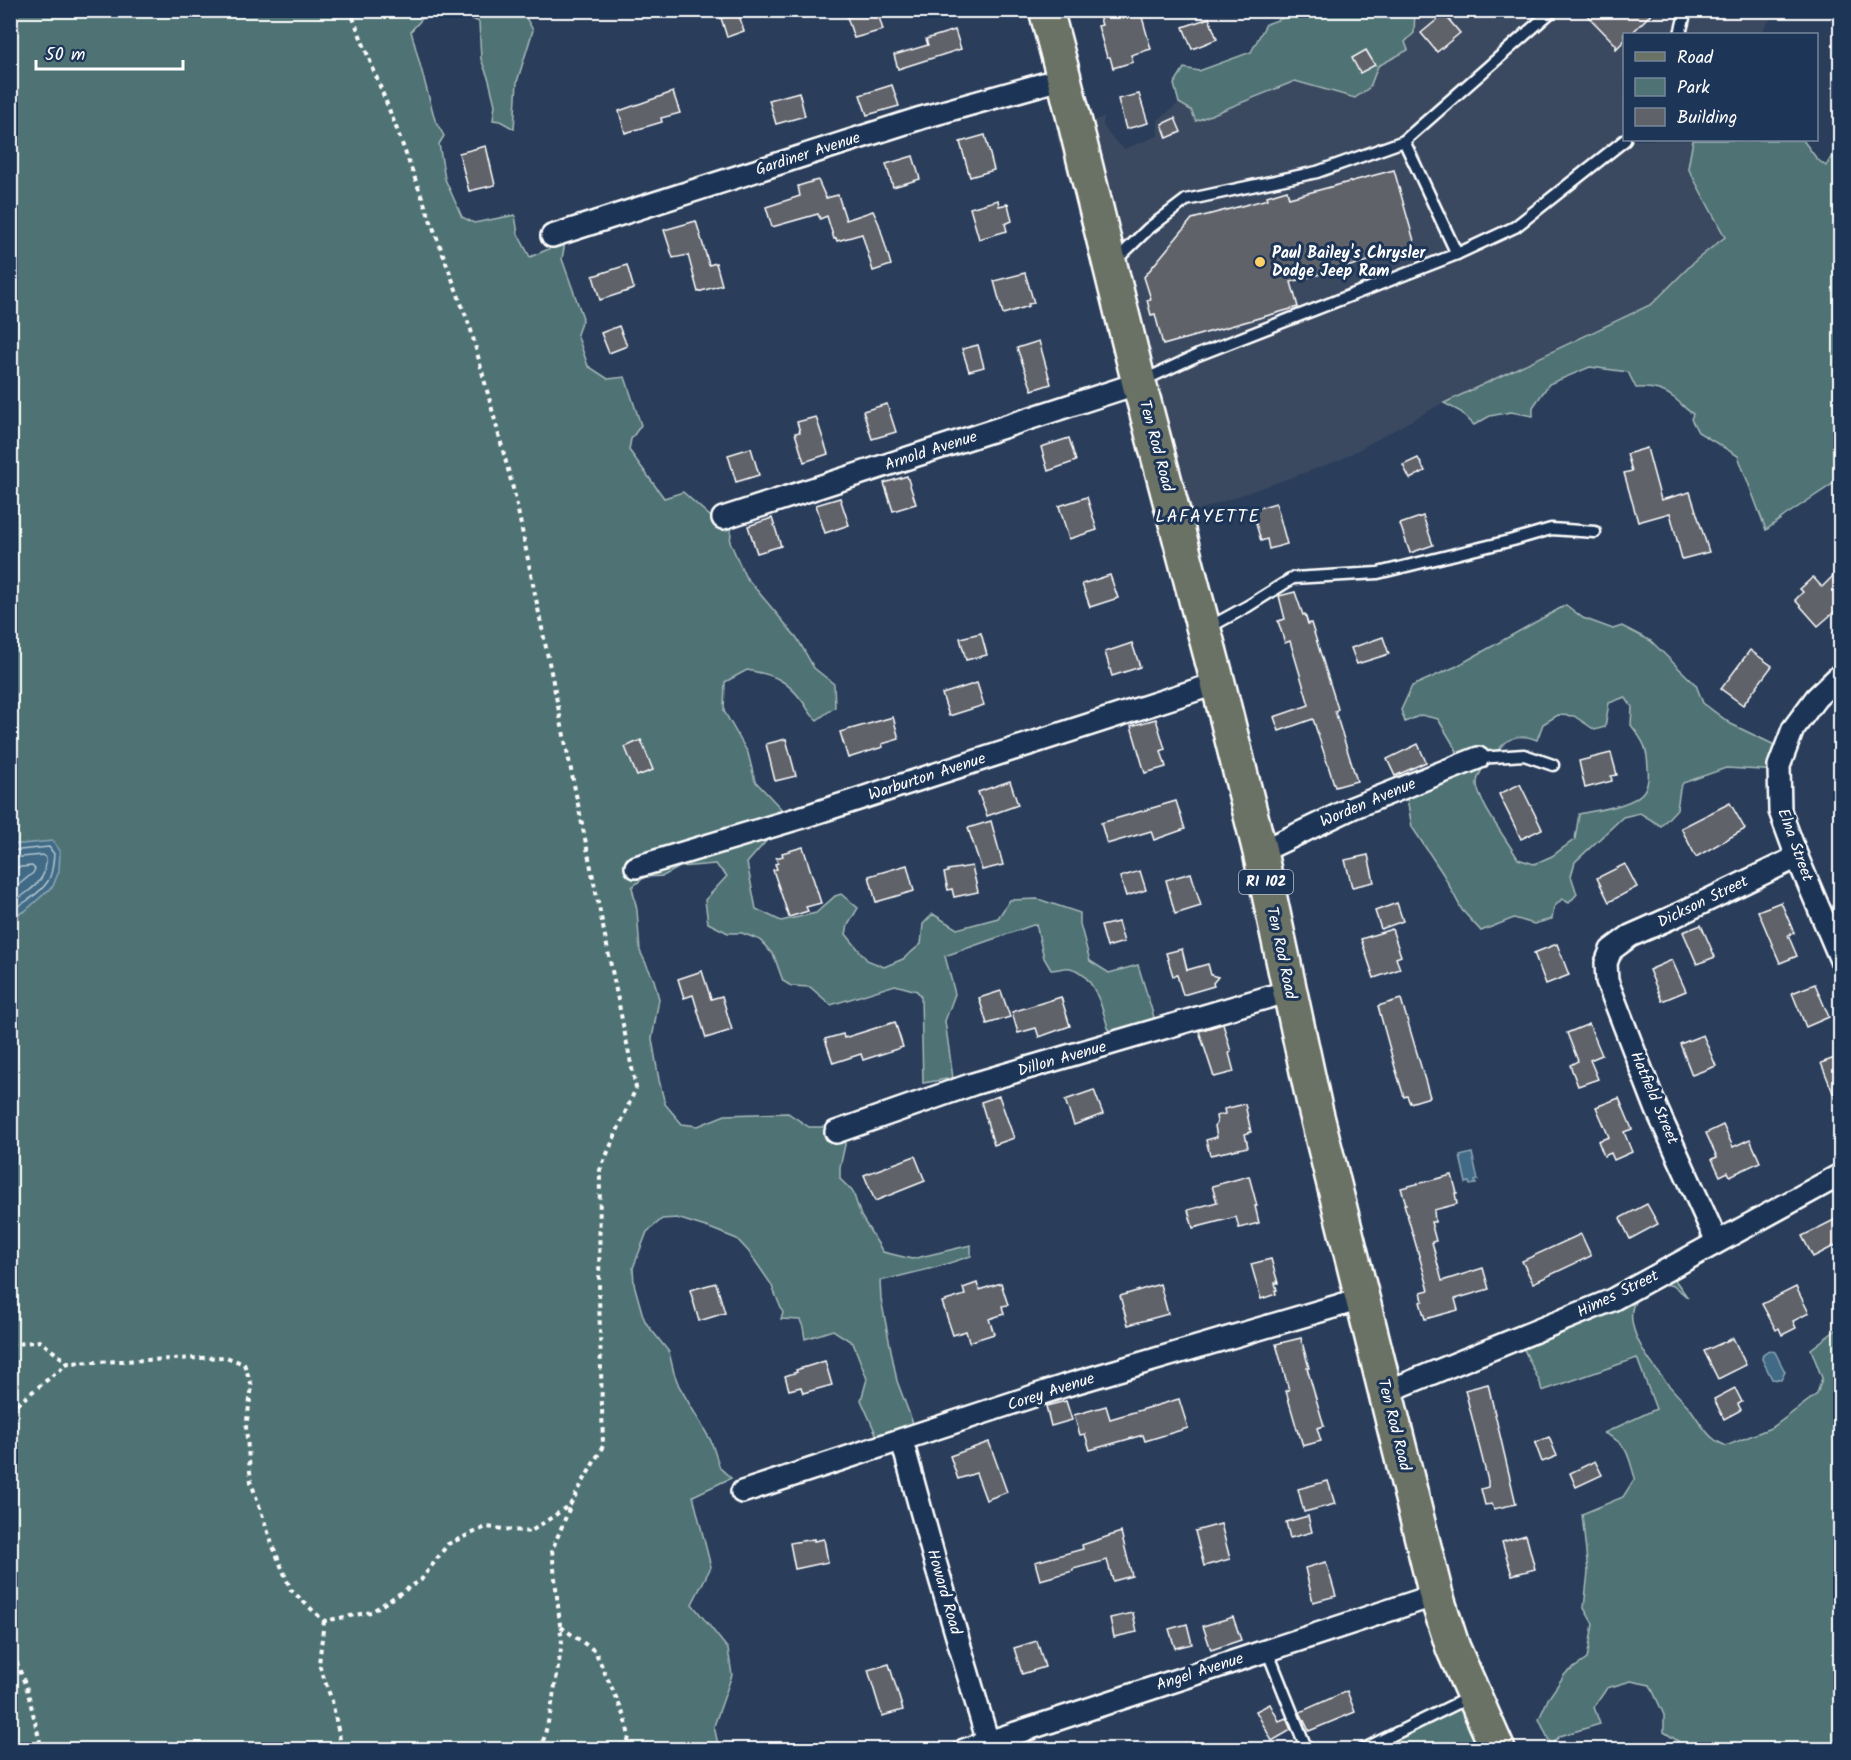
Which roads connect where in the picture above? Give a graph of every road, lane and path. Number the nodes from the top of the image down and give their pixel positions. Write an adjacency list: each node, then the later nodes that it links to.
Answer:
1 (350, 10): 36 (path)
2 (1046, 10): 6 (main road, Ten Rod Road / RI 102)
3 (1554, 10): 7 (lane)
4 (1686, 10): 5 (lane)
5 (1680, 33)
6 (1065, 78): 9 (street, Gardiner Avenue); 11 (main road, Ten Rod Road / RI 102)
7 (1404, 141): 10 (lane); 11 (lane)
8 (1624, 141): 10 (lane)
9 (552, 236)
10 (1457, 254): 12 (lane)
11 (1110, 265): 12 (main road, Ten Rod Road / RI 102)
12 (1139, 383): 13 (street, Arnold Avenue); 15 (main road, Ten Rod Road / RI 102)
13 (723, 518)
14 (1595, 532): 15 (lane)
15 (1203, 630): 17 (main road, Ten Rod Road / RI 102)
16 (1840, 675): 21 (street, Elna Street)
17 (1218, 683): 20 (main road, Ten Rod Road / RI 102); 22 (street, Warburton Avenue)
18 (1478, 758): 19 (lane); 20 (street, Worden Avenue)
19 (1553, 765)
20 (1260, 852): 25 (main road, Ten Rod Road / RI 102)
21 (1797, 857): 23 (street, Dickson Street); 24 (street, Elna Street)
22 (636, 867)
23 (1611, 950): 28 (street, Hatfield Street)
24 (1840, 958)
25 (1289, 991): 26 (street, Dillon Avenue); 29 (main road, Ten Rod Road / RI 102)
26 (836, 1132)
27 (1840, 1175): 28 (street, Himes Street)
28 (1717, 1242): 32 (street, Himes Street)
29 (1361, 1299): 32 (main road, Ten Rod Road / RI 102); 34 (street, Corey Avenue)
30 (10, 1345): 31 (path)
31 (68, 1363): 33 (path); 38 (path)
32 (1386, 1392): 37 (main road, Ten Rod Road / RI 102)
33 (10, 1410)
34 (902, 1441): 35 (street, Corey Avenue); 43 (street, Howard Road)
35 (742, 1492)
36 (570, 1506): 38 (path); 39 (path)
37 (1436, 1595): 41 (street, Angel Avenue); 42 (main road, Ten Rod Road / RI 102)
38 (324, 1621): 45 (path)
39 (560, 1627): 46 (path); 47 (path)
40 (10, 1645): 44 (path)
41 (1266, 1650): 43 (street, Angel Avenue); 49 (lane)
42 (1474, 1695): 50 (lane); 51 (main road, Ten Rod Road / RI 102)
43 (988, 1742): 48 (street, Angel Avenue)
44 (42, 1749)
45 (344, 1749)
46 (541, 1749)
47 (625, 1749)
48 (964, 1749)
49 (1307, 1749)
50 (1362, 1749)
51 (1498, 1749)

